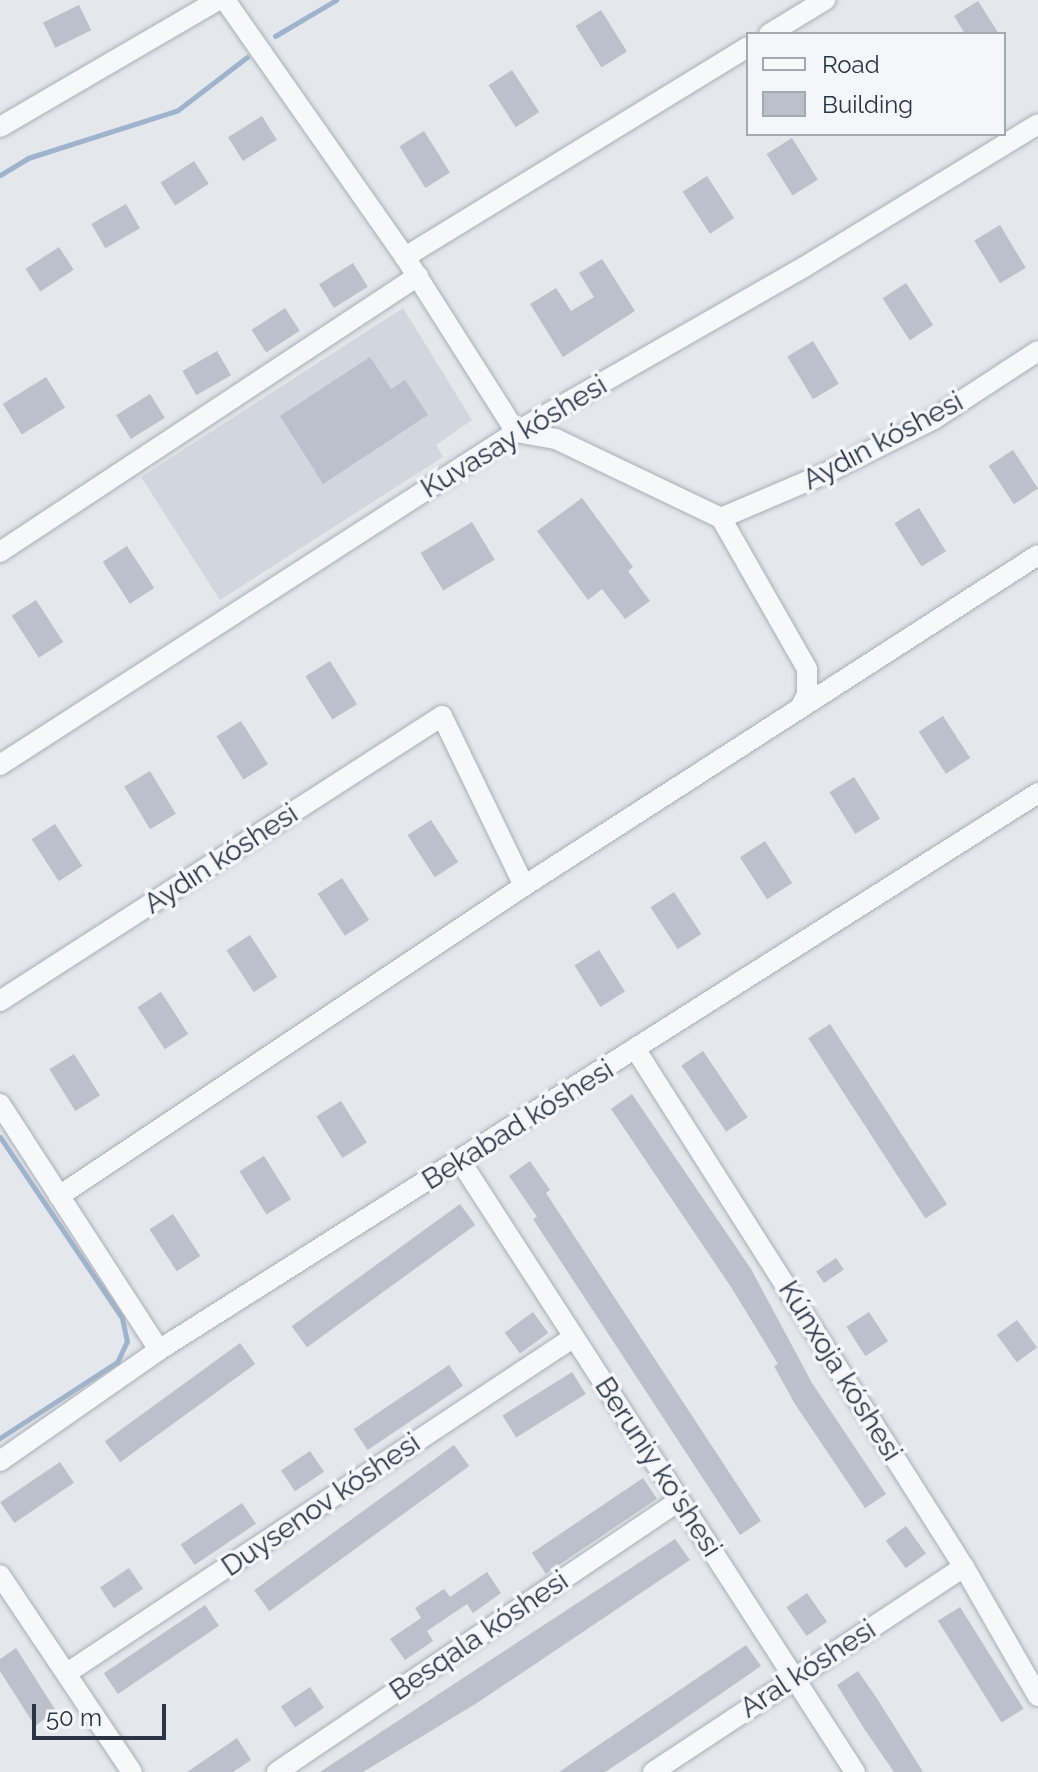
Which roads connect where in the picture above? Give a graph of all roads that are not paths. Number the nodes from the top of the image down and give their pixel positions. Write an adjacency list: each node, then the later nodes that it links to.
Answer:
1 (218, 0): 7 (street)
2 (225, 0): 8 (street)
3 (825, 0): 4 (street)
4 (772, 32)
5 (746, 48): 8 (street)
6 (1038, 124): 11 (street, Kuvasay kóshesi)
7 (0, 127)
8 (405, 257): 9 (street)
9 (418, 276): 11 (street); 13 (street)
10 (1038, 351): 12 (street, Aydın kóshesi)
11 (516, 432): 12 (street); 16 (street, Kuvasay kóshesi)
12 (721, 518): 15 (street)
13 (0, 552)
14 (1038, 555): 15 (street)
15 (800, 708): 18 (street)
16 (0, 765)
17 (1038, 793): 20 (street, Bekabad kóshesi)
18 (524, 886): 19 (street, Aydın kóshesi); 23 (street)
19 (0, 1001)
20 (636, 1050): 22 (street, Bekabad kóshesi); 28 (street, Kúnxoja kóshesi)
21 (0, 1104): 23 (street)
22 (461, 1162): 24 (street, Beruniy ko'shesi); 25 (street, Bekabad kóshesi)
23 (59, 1196): 25 (street)
24 (574, 1337): 27 (street, Beruniy ko'shesi); 30 (street, Duysenov kóshesi)
25 (159, 1350): 26 (street, Bekabad kóshesi)
26 (0, 1461)
27 (680, 1500): 31 (street, Beruniy ko'shesi); 34 (street, Besqala kóshesi)
28 (964, 1567): 31 (street, Aral kóshesi); 32 (street, Kúnxoja kóshesi)
29 (0, 1575): 30 (street)
30 (67, 1673): 33 (street)
31 (794, 1677): 35 (street, Aral kóshesi); 36 (street, Beruniy ko'shesi)
32 (1038, 1696)
33 (132, 1772)
34 (277, 1772)
35 (653, 1772)
36 (855, 1772)

